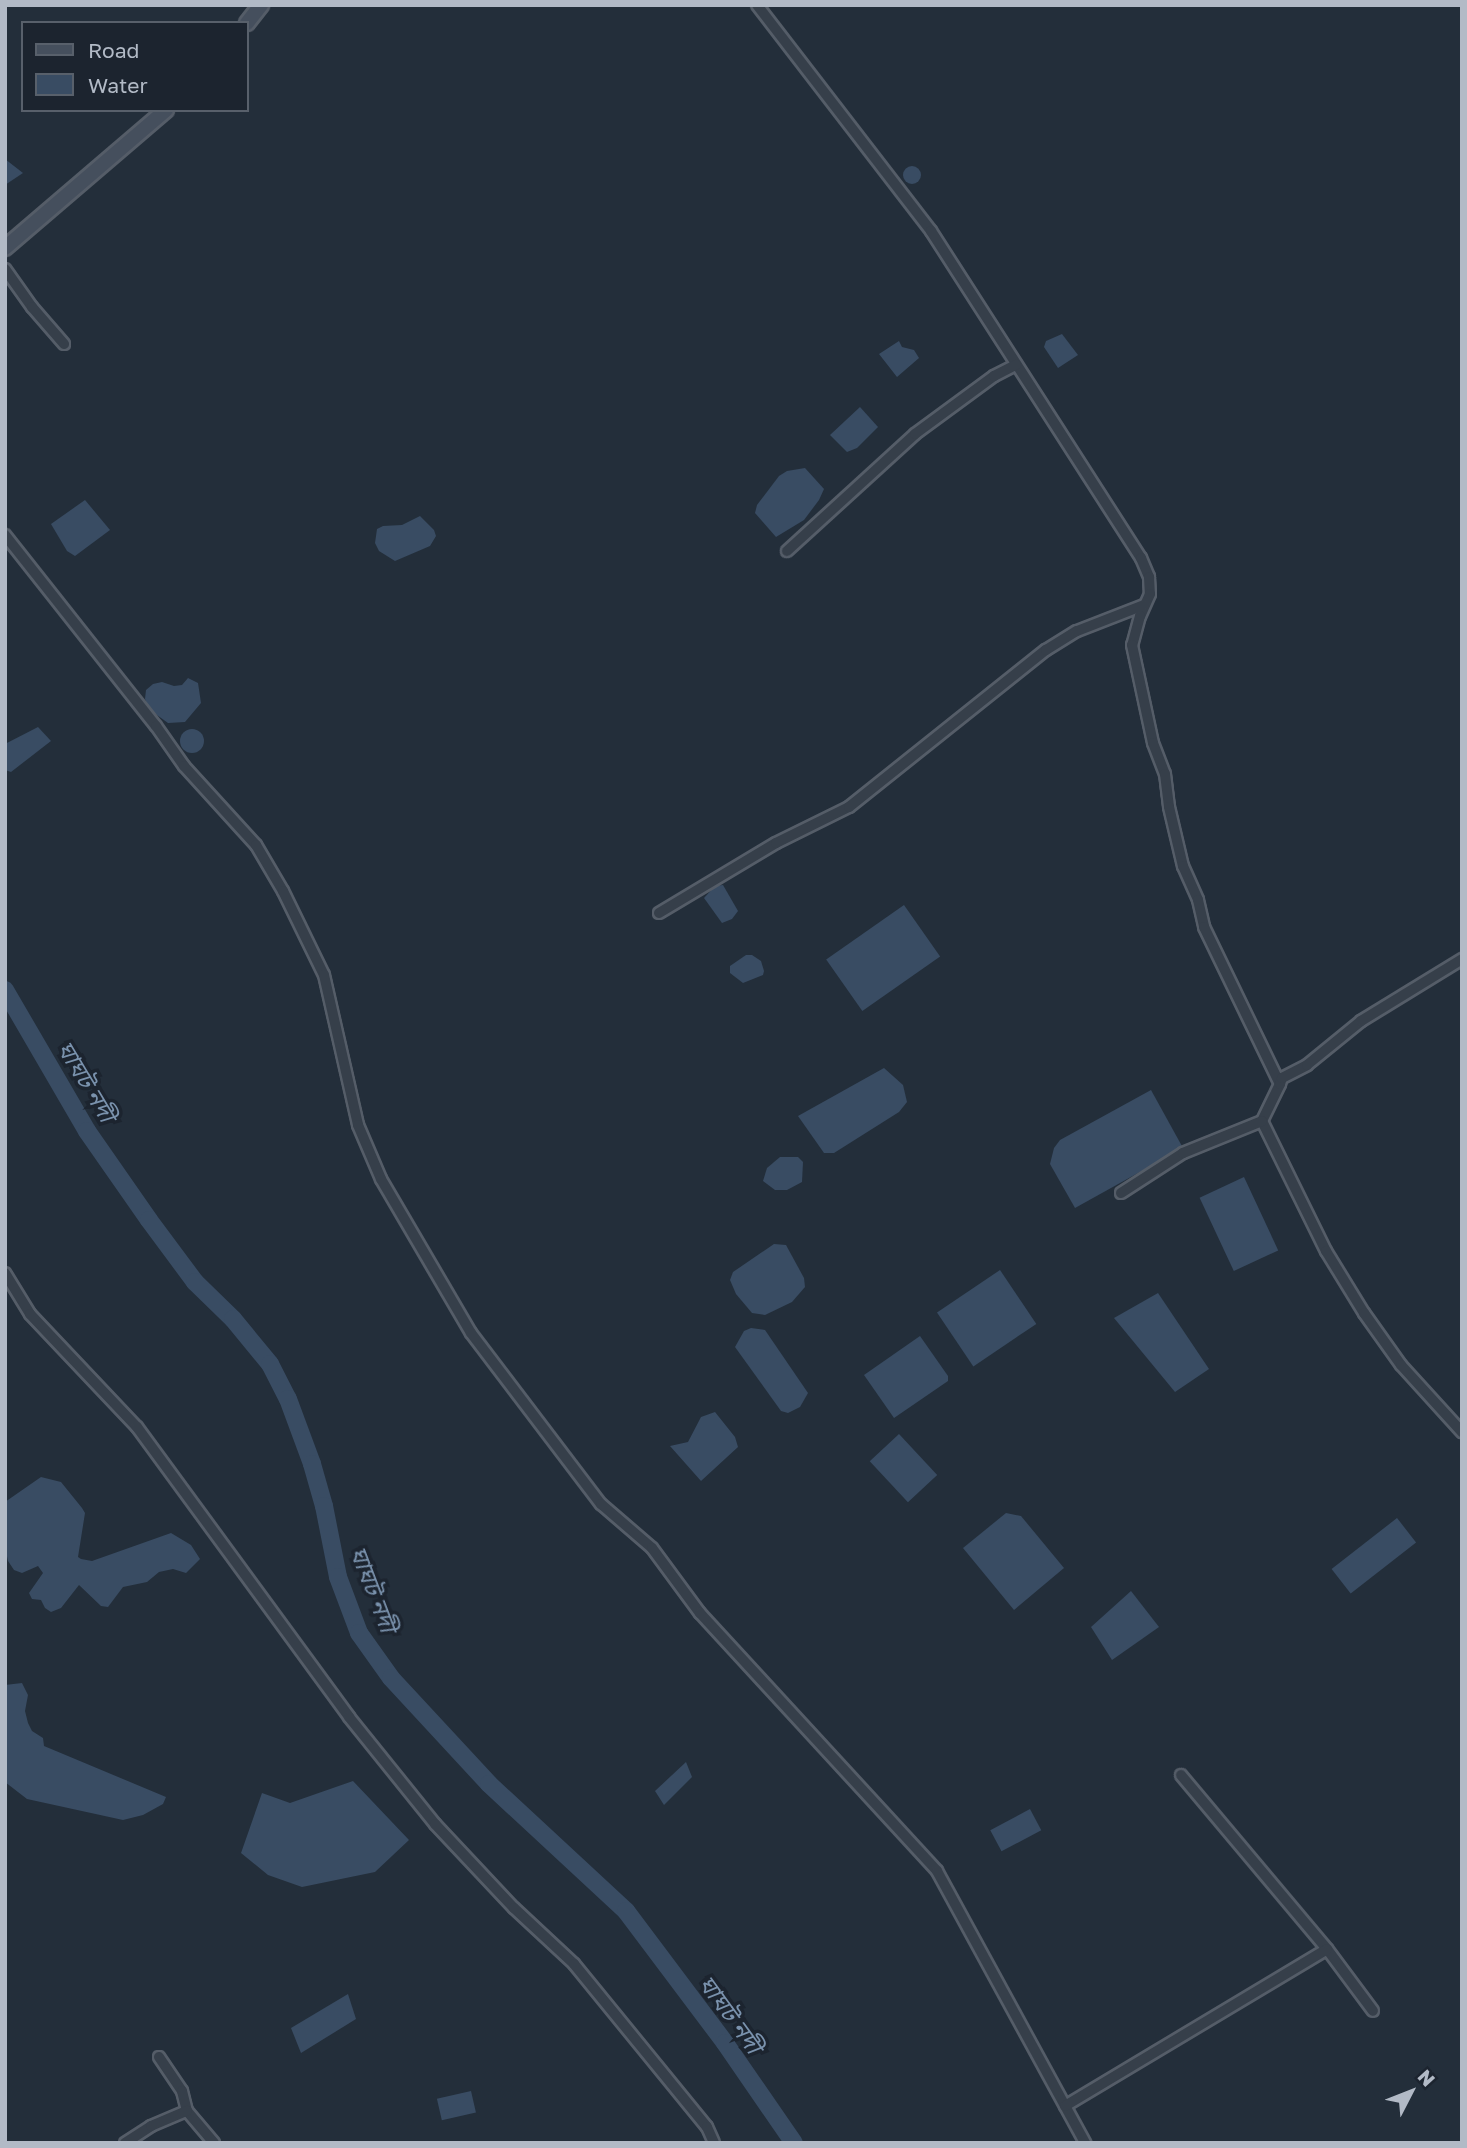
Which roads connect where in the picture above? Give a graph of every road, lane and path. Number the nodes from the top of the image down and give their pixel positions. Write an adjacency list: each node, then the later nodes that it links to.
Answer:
1 (261, 5): 3 (main road)
2 (757, 5): 8 (street)
3 (248, 22)
4 (164, 112): 5 (main road)
5 (5, 248)
6 (5, 269): 7 (street)
7 (64, 344)
8 (1016, 365): 10 (street); 11 (street)
9 (5, 535): 23 (street)
10 (787, 551)
11 (1144, 605): 12 (street); 14 (street)
12 (659, 913)
13 (1462, 959): 14 (street)
14 (1280, 1084): 15 (street)
15 (1262, 1121): 16 (street); 18 (street)
16 (1121, 1193)
17 (5, 1273): 27 (street)
18 (1462, 1432)
19 (1181, 1775): 20 (street)
20 (1327, 1949): 21 (street); 23 (street)
21 (1373, 2011)
22 (159, 2057): 24 (street)
23 (1065, 2106): 28 (street)
24 (187, 2111): 25 (street); 26 (street)
25 (125, 2143)
26 (214, 2143)
27 (714, 2143)
28 (1085, 2143)

